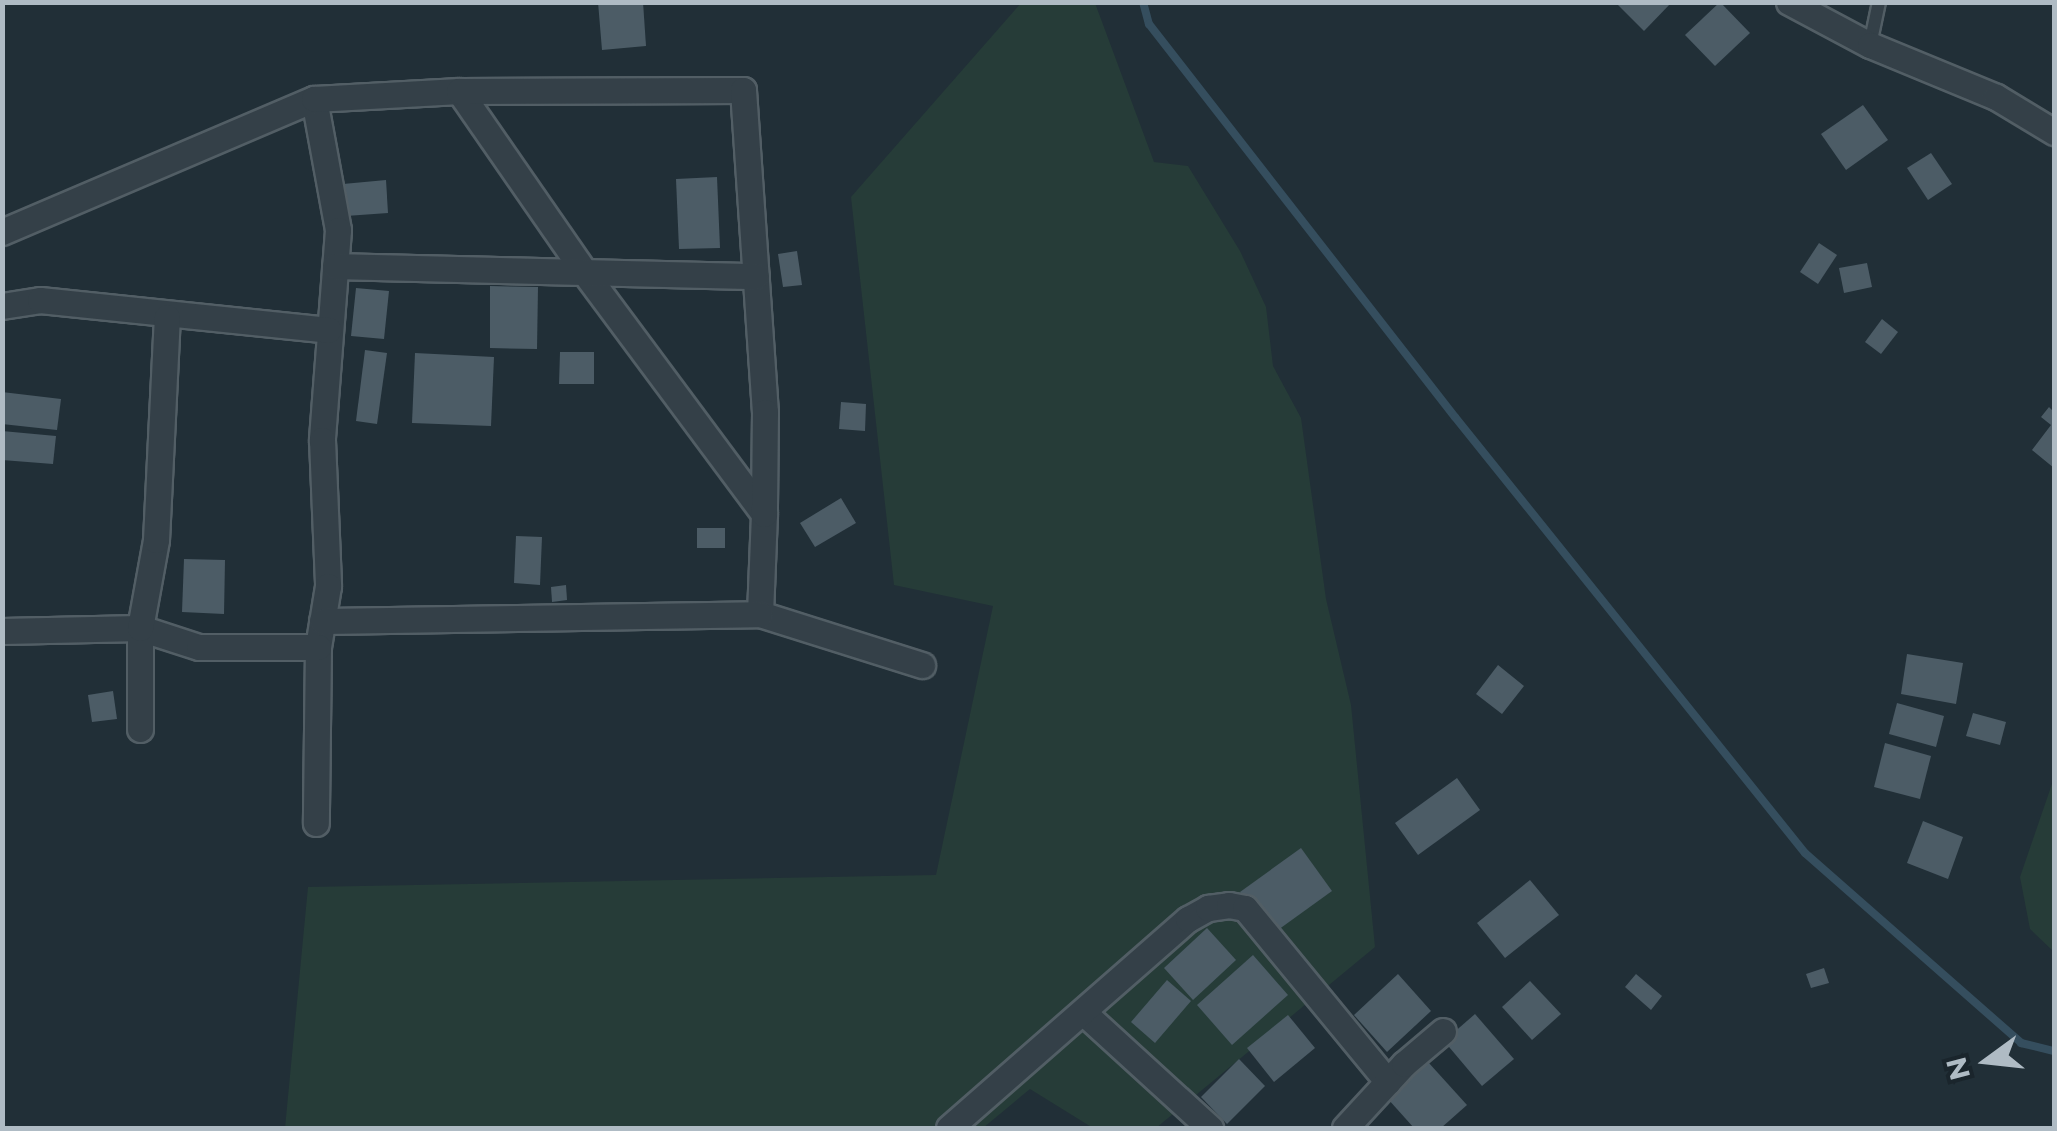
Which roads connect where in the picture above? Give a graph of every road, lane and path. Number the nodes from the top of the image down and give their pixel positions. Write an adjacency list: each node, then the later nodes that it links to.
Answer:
1 (1790, 2): 3 (street)
2 (1879, 2): 3 (lane)
3 (1870, 45): 6 (street)
4 (458, 92): 5 (street); 9 (street); 10 (street)
5 (314, 99): 7 (street); 8 (street)
6 (2054, 132)
7 (2, 232)
8 (334, 266): 9 (street); 13 (street)
9 (585, 273): 10 (street); 14 (street)
10 (756, 276): 14 (street)
11 (2, 306): 12 (street)
12 (166, 316): 13 (street); 16 (street)
13 (328, 330): 18 (street)
14 (764, 514): 15 (street)
15 (760, 614): 18 (street); 19 (street)
16 (140, 628): 17 (street); 18 (street); 20 (street)
17 (2, 632)
18 (320, 634): 21 (street)
19 (922, 665)
20 (140, 729)
21 (316, 823)
22 (1084, 1014): 24 (street); 25 (street); 26 (street)
23 (1443, 1031): 24 (street)
24 (1388, 1082): 27 (street)
25 (949, 1128)
26 (1210, 1128)
27 (1345, 1128)

